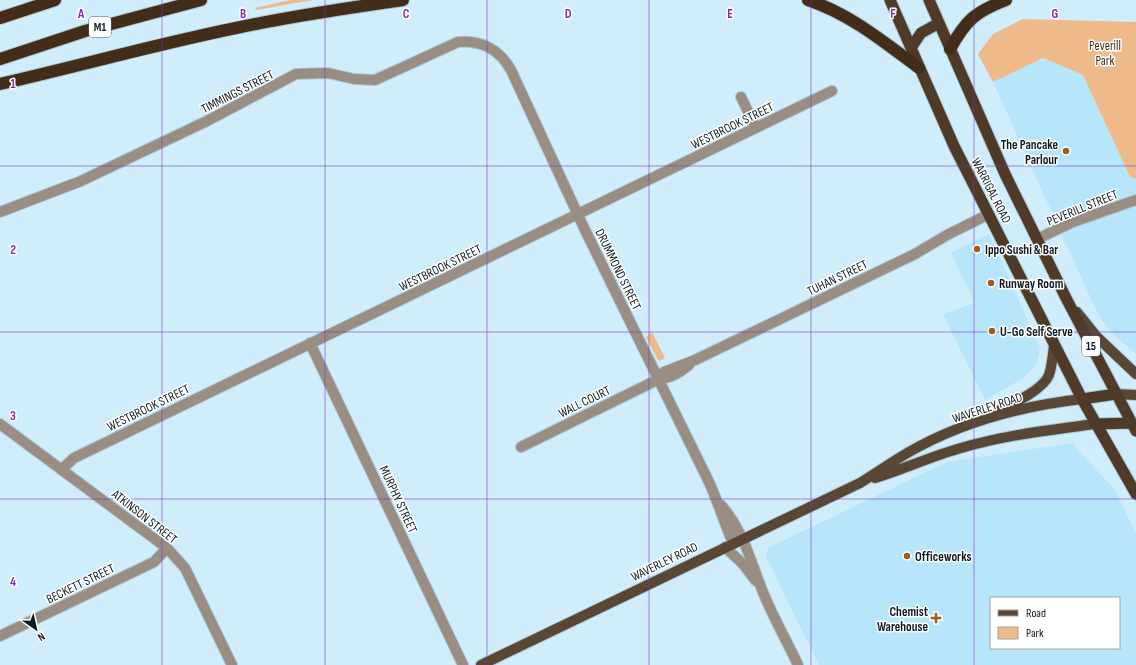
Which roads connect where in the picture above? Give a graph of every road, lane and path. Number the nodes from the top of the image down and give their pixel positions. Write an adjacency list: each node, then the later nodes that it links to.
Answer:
1 (55, 0): 8 (highway)
2 (201, 0): 13 (highway, M1)
3 (403, 0): 15 (highway)
4 (808, 0): 14 (highway)
5 (890, 0): 11 (highway, WARRIGAL ROAD)
6 (929, 0): 9 (highway, WARRIGAL ROAD / 15)
7 (1006, 0): 12 (highway)
8 (0, 18)
9 (939, 23): 11 (highway); 12 (highway, WARRIGAL ROAD / 15)
10 (492, 48): 20 (street, TIMMINGS STREET); 22 (street, DRUMMOND STREET)
11 (911, 48): 14 (highway, WARRIGAL ROAD)
12 (950, 49): 23 (highway, WARRIGAL ROAD / 15)
13 (0, 59)
14 (919, 68): 21 (highway, WARRIGAL ROAD)
15 (0, 84)
16 (832, 91): 18 (street, WESTBROOK STREET)
17 (741, 97): 18 (street)
18 (756, 128): 22 (street, WESTBROOK STREET)
19 (1136, 200): 23 (street, PEVERILL STREET)
20 (0, 212)
21 (989, 214): 26 (highway, WARRIGAL ROAD); 28 (street, TUHAN STREET)
22 (578, 215): 25 (street, WESTBROOK STREET); 28 (street, DRUMMOND STREET)
23 (1037, 239): 24 (highway, WARRIGAL ROAD / 15)
24 (1066, 298): 27 (main road); 29 (highway, WARRIGAL ROAD / 15)
25 (310, 343): 37 (street, WESTBROOK STREET); 46 (street, MURPHY STREET)
26 (1054, 344): 31 (highway, WARRIGAL ROAD); 32 (main road)
27 (1136, 374)
28 (659, 380): 36 (street, WALL COURT); 40 (street, DRUMMOND STREET)
29 (1116, 394): 30 (main road, WAVERLEY ROAD); 31 (highway, WAVERLEY ROAD); 35 (highway, WARRIGAL ROAD / 15)
30 (1136, 395)
31 (1082, 399): 32 (main road, WAVERLEY ROAD); 34 (highway, WARRIGAL ROAD)
32 (979, 422): 38 (main road, WAVERLEY ROAD)
33 (0, 424): 37 (street, ATKINSON STREET)
34 (1096, 424): 35 (highway, WAVERLEY ROAD); 38 (main road, WAVERLEY ROAD); 39 (highway, WARRIGAL ROAD)
35 (1135, 426)
36 (521, 446)
37 (62, 469): 41 (street, ATKINSON STREET)
38 (860, 483): 40 (main road, WAVERLEY ROAD)
39 (1136, 494)
40 (734, 543): 42 (street); 42 (street, DRUMMOND STREET); 44 (main road, WAVERLEY ROAD)
41 (167, 548): 43 (street, BECKETT STREET); 45 (street, ATKINSON STREET)
42 (761, 587): 48 (street)
43 (0, 636)
44 (499, 661): 47 (main road, WAVERLEY ROAD)
45 (232, 665)
46 (464, 665)
47 (481, 665)
48 (798, 665)

